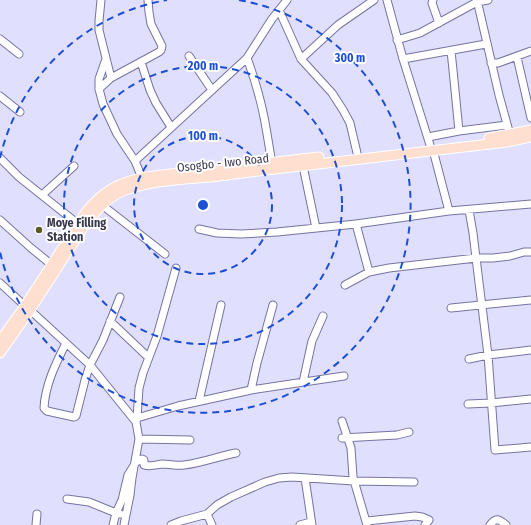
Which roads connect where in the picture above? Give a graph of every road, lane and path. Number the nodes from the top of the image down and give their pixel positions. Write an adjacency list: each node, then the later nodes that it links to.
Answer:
1 (101, 0): 20 (street)
2 (148, 0): 23 (street)
3 (286, 0): 9 (street)
4 (374, 0): 21 (street)
5 (387, 0): 12 (street)
6 (433, 0): 10 (street)
7 (488, 0): 8 (street)
8 (477, 1): 10 (street); 13 (street)
9 (279, 10): 19 (street); 21 (street)
10 (439, 23): 12 (street)
11 (0, 39): 16 (street)
12 (397, 40): 22 (street)
13 (486, 44): 14 (street); 24 (street)
14 (451, 51): 22 (street); 34 (street)
15 (531, 51): 18 (street)
16 (19, 54)
17 (189, 56): 27 (street)
18 (516, 57): 24 (street); 30 (street)
19 (247, 58): 27 (street); 41 (street)
20 (106, 59): 25 (street); 26 (street)
21 (301, 59): 38 (street)
22 (403, 59): 37 (street)
23 (141, 62): 25 (street); 32 (street)
24 (491, 63): 31 (street)
25 (111, 78): 26 (street)
26 (99, 89): 40 (street)
27 (212, 90): 32 (street)
28 (0, 96): 29 (street)
29 (20, 112)
30 (531, 118)
31 (507, 125): 34 (street); 35 (street)
32 (171, 127): 40 (street)
33 (531, 130): 35 (main road, Osogbo - Iwo Road)
34 (459, 131): 37 (street)
35 (510, 134): 37 (main road, Osogbo - Iwo Road)
36 (531, 137): 37 (main road, Osogbo - Iwo Road)
37 (431, 144): 38 (main road, Osogbo - Iwo Road); 43 (main road, Osogbo - Iwo Road); 49 (street)
38 (357, 153): 41 (main road, Osogbo - Iwo Road)
39 (0, 158): 45 (street)
40 (136, 161): 44 (street)
41 (272, 163): 44 (main road, Osogbo - Iwo Road)
42 (74, 166): 45 (street)
43 (303, 166): 47 (main road, Osogbo - Iwo Road); 54 (street)
44 (142, 178): 51 (main road, Osogbo - Iwo Road)
45 (42, 196): 51 (street)
46 (531, 204): 48 (street)
47 (102, 205): 56 (street); 68 (main road, Osogbo - Iwo Road)
48 (469, 210): 49 (street); 57 (street)
49 (449, 211): 52 (street)
50 (0, 220): 58 (street)
51 (78, 224): 58 (main road, Osogbo - Iwo Road)
52 (356, 224): 54 (street); 60 (street)
53 (199, 228): 54 (street)
54 (316, 228)
55 (531, 252): 57 (street)
56 (165, 254)
57 (476, 258): 60 (street); 67 (street)
58 (52, 265): 68 (main road, Osogbo - Iwo Road)
59 (176, 268): 77 (street)
60 (369, 272): 62 (street)
61 (0, 283): 68 (street)
62 (345, 285)
63 (120, 297): 71 (street)
64 (531, 300): 67 (street)
65 (221, 305): 84 (street)
66 (273, 305): 82 (street)
67 (481, 305): 69 (street); 76 (street)
68 (28, 308): 72 (main road, Osogbo - Iwo Road); 73 (street); 75 (main road, Osogbo - Iwo Road)
69 (451, 308)
70 (323, 316): 81 (street)
71 (110, 321): 77 (street); 79 (street)
72 (0, 341)
73 (66, 343): 79 (street); 79 (street)
74 (531, 350): 76 (street)
75 (0, 353)
76 (488, 355): 78 (street); 85 (street)
77 (148, 357): 87 (street)
78 (469, 359)
79 (90, 365): 87 (street)
80 (344, 376): 81 (street)
81 (303, 382): 82 (street)
82 (251, 390): 84 (street)
83 (531, 399): 85 (street)
84 (199, 401): 87 (street)
85 (492, 403): 86 (street); 93 (street)
86 (468, 404)
87 (137, 420): 91 (street)
88 (342, 421): 90 (street)
89 (408, 432): 90 (street)
90 (345, 438): 97 (street)
91 (140, 439): 92 (street); 95 (street)
92 (190, 440)
93 (531, 447)
94 (236, 453): 95 (street)
95 (136, 462): 100 (street); 102 (street)
96 (305, 478): 97 (street); 103 (street); 105 (street)
97 (354, 481): 98 (street); 104 (street)
98 (414, 482)
99 (67, 499): 100 (street)
100 (116, 513): 102 (street); 107 (street)
101 (37, 514): 106 (street)
102 (126, 514): 108 (street)
103 (206, 514): 109 (street); 110 (street)
104 (367, 523): 112 (street)
105 (311, 524): 111 (street)
106 (36, 525)
107 (113, 525)
108 (124, 525)
109 (172, 525)
110 (212, 525)
111 (300, 525)
112 (425, 525)
113 (490, 525): 114 (street)
114 (506, 525)

